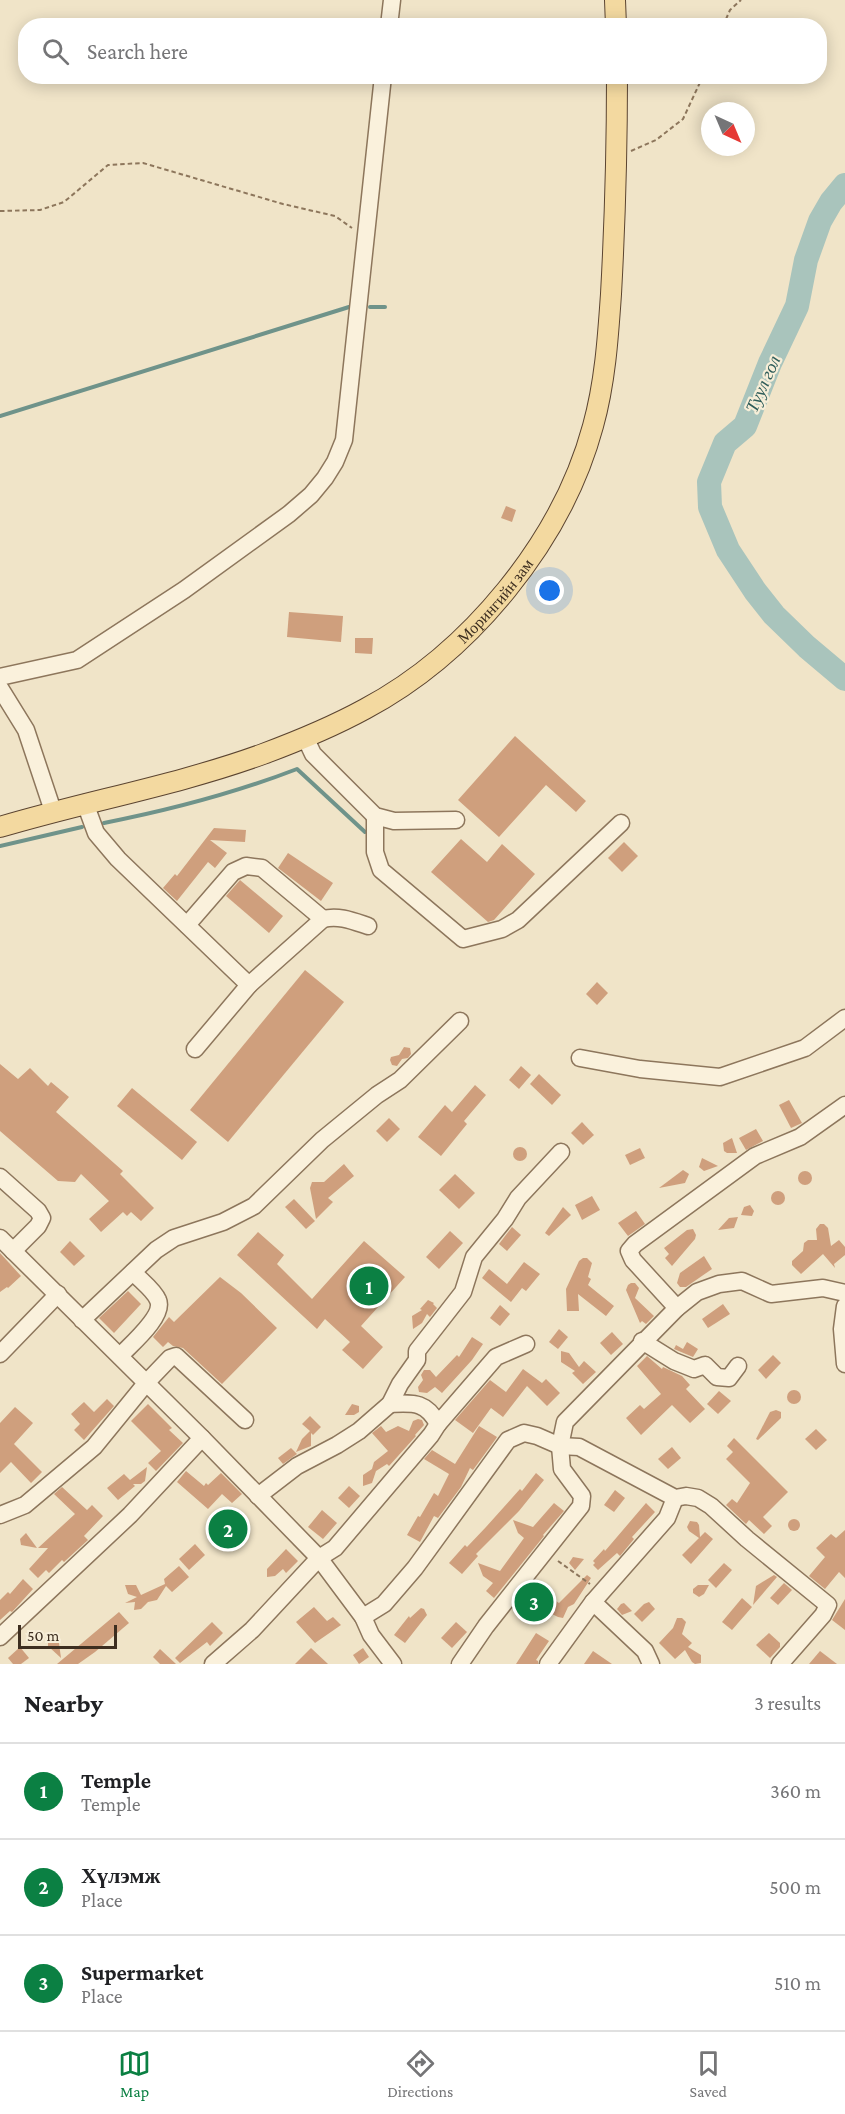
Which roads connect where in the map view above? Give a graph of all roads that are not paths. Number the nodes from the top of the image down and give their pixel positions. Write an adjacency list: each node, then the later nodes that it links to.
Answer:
1 (392, 0): 3 (street)
2 (615, 0): 4 (main road)
3 (390, 18)
4 (616, 18)
5 (383, 84): 7 (street)
6 (617, 84): 9 (main road, Морингийн зам)
7 (0, 677)
8 (0, 687): 11 (street)
9 (305, 737): 10 (main road, Морингийн зам); 12 (street)
10 (86, 803): 11 (main road, Морингийн зам); 17 (street)
11 (53, 811): 15 (main road, Морингийн зам)
12 (375, 816): 13 (street); 14 (street)
13 (456, 820)
14 (621, 823)
15 (0, 827)
16 (323, 919): 17 (street); 18 (street); 19 (street)
17 (187, 925): 19 (street)
18 (368, 926)
19 (249, 985): 22 (street)
20 (845, 1018): 23 (street)
21 (460, 1021): 29 (street)
22 (195, 1049)
23 (580, 1058)
24 (845, 1105): 33 (street)
25 (561, 1152): 42 (street)
26 (0, 1177): 28 (street)
27 (0, 1238): 28 (street)
28 (13, 1251): 31 (street)
29 (133, 1272): 34 (street); 38 (street)
30 (845, 1293): 33 (street)
31 (58, 1294): 34 (street); 37 (street)
32 (845, 1306): 39 (street)
33 (677, 1308): 35 (street)
34 (82, 1320): 38 (street)
35 (642, 1341): 40 (street); 46 (street)
36 (526, 1344): 44 (street)
37 (0, 1354)
38 (120, 1356): 41 (street)
39 (845, 1364)
40 (738, 1366)
41 (147, 1382): 43 (street); 45 (street); 49 (street)
42 (390, 1404): 44 (street); 47 (street)
43 (245, 1420)
44 (438, 1424): 50 (street)
45 (202, 1438): 47 (street); 53 (street)
46 (560, 1446): 48 (street); 52 (street); 56 (street)
47 (258, 1496): 50 (street)
48 (675, 1498): 51 (street); 59 (street)
49 (0, 1515)
50 (319, 1558): 52 (street); 54 (street)
51 (597, 1597): 57 (street); 58 (street)
52 (363, 1617): 55 (street)
53 (0, 1637)
54 (213, 1664)
55 (393, 1664)
56 (460, 1664)
57 (548, 1664)
58 (651, 1664)
59 (780, 1664)

